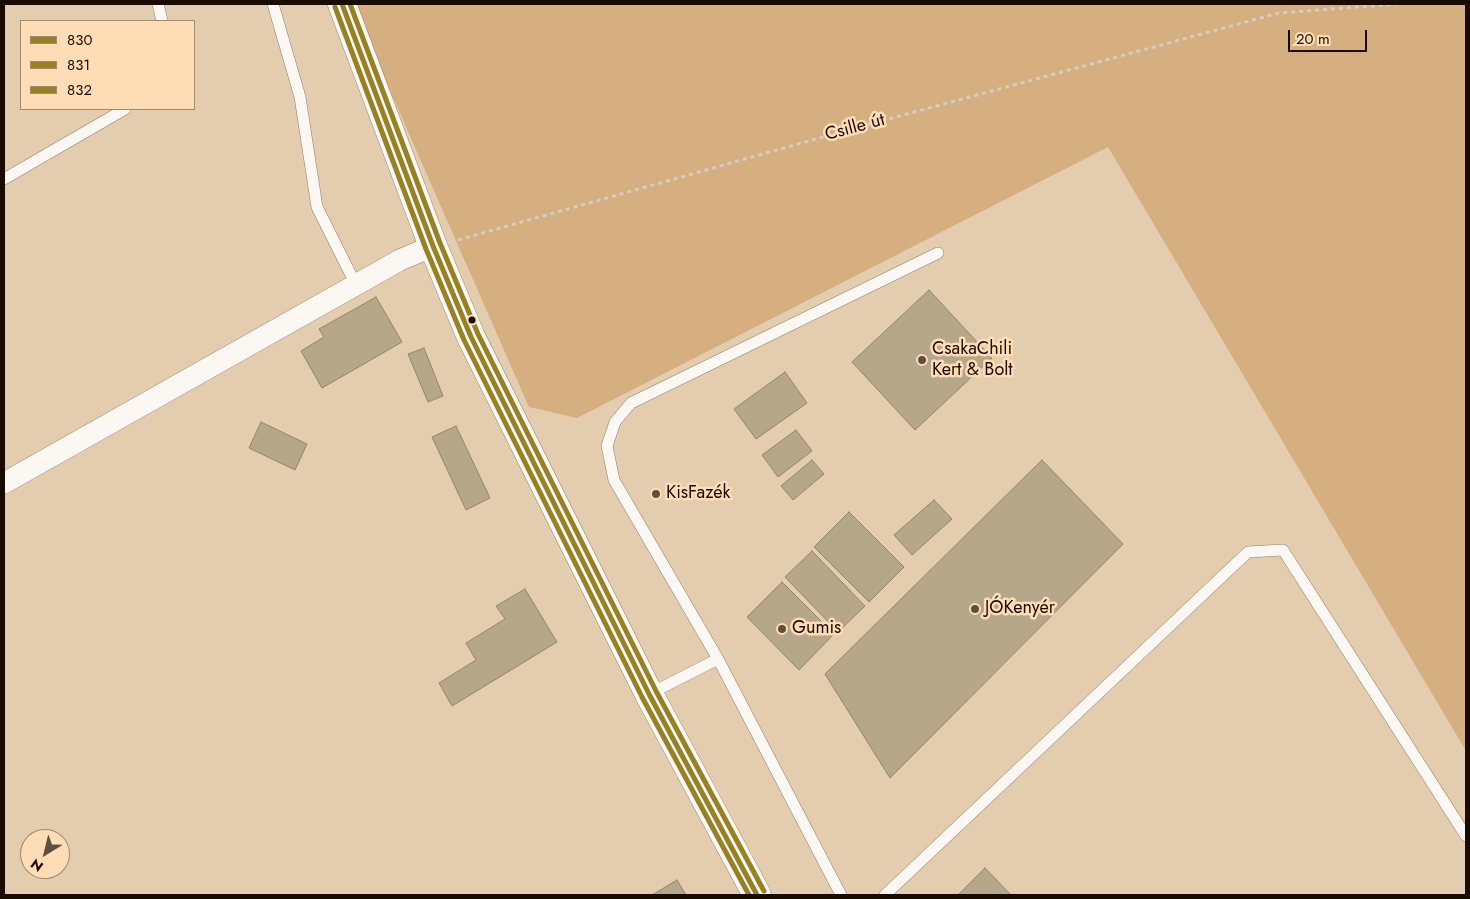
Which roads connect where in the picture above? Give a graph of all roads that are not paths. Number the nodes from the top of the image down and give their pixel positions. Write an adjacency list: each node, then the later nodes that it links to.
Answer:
1 (158, 4): 4 (lane)
2 (273, 4): 9 (lane)
3 (342, 4): 7 (main road)
4 (162, 20)
5 (124, 110): 6 (lane)
6 (4, 179)
7 (433, 246): 9 (street); 12 (main road)
8 (938, 253): 11 (lane)
9 (356, 285): 10 (street)
10 (4, 483)
11 (718, 659): 12 (lane); 15 (lane)
12 (649, 694): 14 (main road)
13 (1466, 836): 16 (lane)
14 (757, 895)
15 (840, 895)
16 (886, 895)

